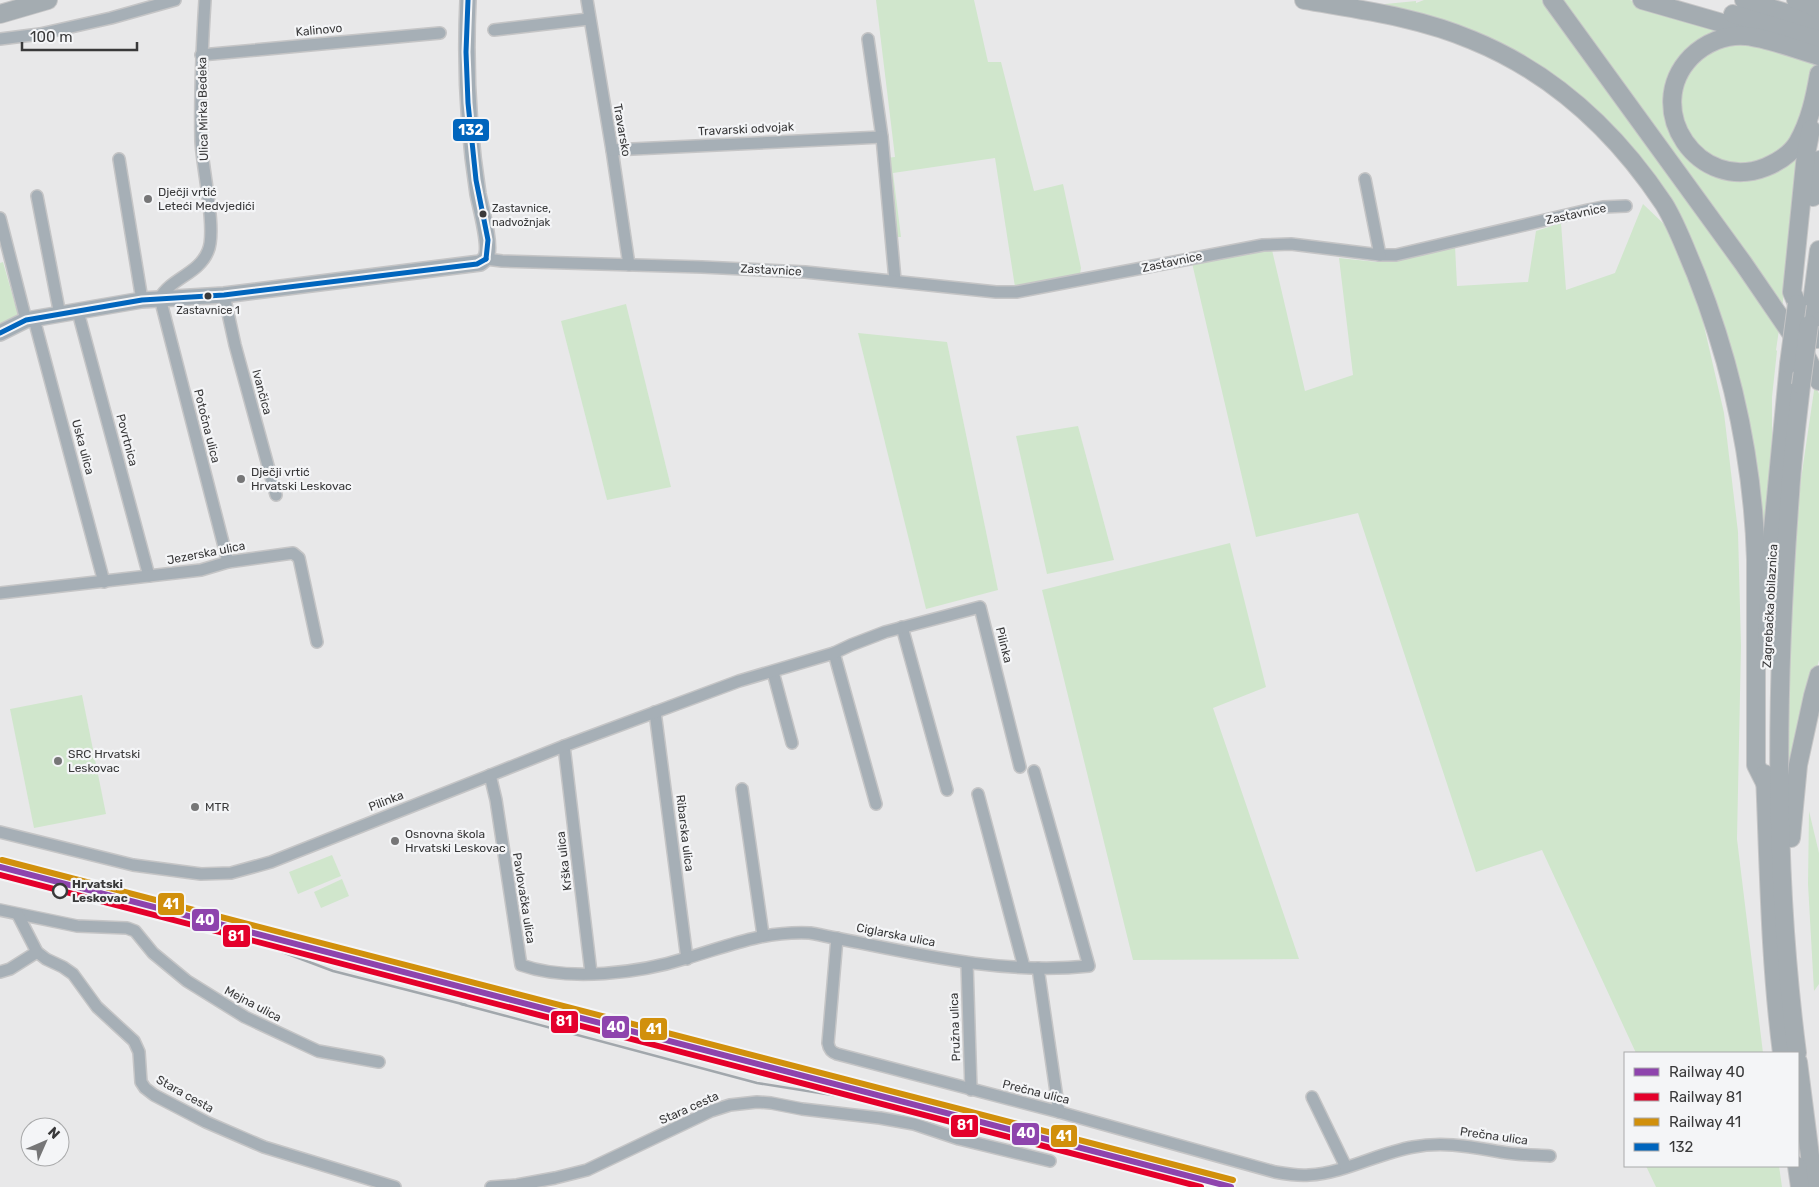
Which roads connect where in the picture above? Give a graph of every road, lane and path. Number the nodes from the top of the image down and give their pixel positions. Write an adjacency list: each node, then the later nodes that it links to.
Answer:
1 (48, 0): 14 (highway)
2 (175, 0): 19 (street)
3 (205, 0): 23 (street, Ulica Mirka Bedeka)
4 (468, 0): 37 (main road)
5 (587, 0): 15 (street, Travarsko)
6 (1304, 0): 66 (highway)
7 (1552, 0): 49 (highway)
8 (1642, 0): 22 (highway)
9 (1682, 0): 21 (highway)
10 (1744, 0): 16 (highway)
11 (1780, 0): 13 (highway)
12 (1796, 0): 13 (highway)
13 (1819, 11)
14 (0, 14)
15 (589, 19): 17 (street); 28 (street, Travarsko)
16 (1819, 23)
17 (494, 30)
18 (440, 34): 23 (street, Kalinovo)
19 (0, 39)
20 (868, 39): 27 (street)
21 (1819, 40)
22 (1819, 52)
23 (202, 54): 41 (street, Ulica Mirka Bedeka)
24 (1819, 56): 26 (highway)
25 (1818, 80): 26 (highway)
26 (1813, 104): 43 (highway)
27 (882, 137): 28 (street, Travarski odvojak); 39 (street)
28 (612, 150): 38 (street, Travarsko)
29 (119, 159): 42 (street)
30 (1819, 160): 43 (highway, Zagrebačka obilaznica)
31 (1365, 178): 36 (street)
32 (37, 196): 45 (street)
33 (1626, 206): 36 (street, Zastavnice)
34 (0, 218): 46 (street, Uska ulica)
35 (1819, 250): 47 (highway, Zagrebačka obilaznica)
36 (1380, 254): 39 (street, Zastavnice)
37 (486, 258): 38 (street, Zastavnice); 40 (main road, Zastavnice)
38 (628, 265): 39 (street, Zastavnice)
39 (895, 280)
40 (224, 295): 41 (main road, Zastavnice); 50 (street, Ivančica)
41 (160, 298): 42 (main road); 51 (street, Potočna ulica)
42 (142, 300): 44 (main road)
43 (1796, 304): 66 (highway, Zagrebačka obilaznica, bridge)
44 (78, 312): 45 (main road); 52 (street, Povrtnica)
45 (60, 315): 46 (main road)
46 (30, 320): 48 (main road); 53 (street, Uska ulica)
47 (1815, 328): 74 (highway, Zagrebačka obilaznica, bridge)
48 (0, 334)
49 (1819, 382)
50 (276, 495)
51 (228, 562): 52 (street, Jezerska ulica); 56 (street, Jezerska ulica)
52 (149, 576): 53 (street, Jezerska ulica)
53 (104, 582): 54 (street, Jezerska ulica)
54 (0, 593)
55 (902, 627): 57 (street, Pilinka); 63 (street, Pilinka); 68 (street)
56 (317, 642)
57 (834, 653): 58 (street, Pilinka); 70 (street)
58 (772, 672): 60 (street, Pilinka); 61 (street)
59 (1819, 675): 74 (highway)
60 (655, 712): 62 (street, Pilinka); 78 (street, Ribarska ulica)
61 (792, 742)
62 (564, 746): 65 (street, Pilinka); 84 (street, Krška ulica)
63 (1020, 767)
64 (1034, 771): 82 (street, Ciglarska ulica)
65 (490, 775): 71 (street, Pilinka); 80 (street, Pavlovačka ulica)
66 (1766, 785): 85 (highway, Zagrebačka obilaznica)
67 (742, 789): 75 (street)
68 (946, 790)
69 (978, 794): 81 (street)
70 (876, 804)
71 (0, 832)
72 (0, 910): 73 (street)
73 (18, 915): 77 (street); 87 (street, Mejna ulica)
74 (1785, 932): 86 (highway, Zagrebačka obilaznica)
75 (763, 936): 76 (street, Ciglarska ulica); 78 (street, Ciglarska ulica)
76 (837, 938): 79 (street, Ciglarska ulica); 89 (street, Prečna ulica)
77 (37, 952): 83 (street); 97 (street, Stara cesta)
78 (687, 959): 84 (street, Ciglarska ulica)
79 (967, 963): 81 (street, Ciglarska ulica); 89 (street, Pružna ulica)
80 (521, 965): 84 (street, Ciglarska ulica)
81 (1024, 967): 82 (street, Ciglarska ulica)
82 (1038, 968): 91 (street)
83 (0, 972)
84 (591, 973)
85 (1782, 1052)
86 (1797, 1052)
87 (379, 1062)
88 (1799, 1070): 100 (highway)
89 (971, 1090): 91 (street, Prečna ulica)
90 (1312, 1097): 94 (street)
91 (1059, 1112): 94 (street, Prečna ulica)
92 (1550, 1156): 94 (street, Prečna ulica)
93 (1050, 1160): 96 (street, Stara cesta)
94 (1346, 1167)
95 (1797, 1167): 99 (highway)
96 (557, 1183): 98 (street, Stara cesta)
97 (395, 1187)
98 (491, 1187)
99 (1800, 1187)
100 (1814, 1187)

